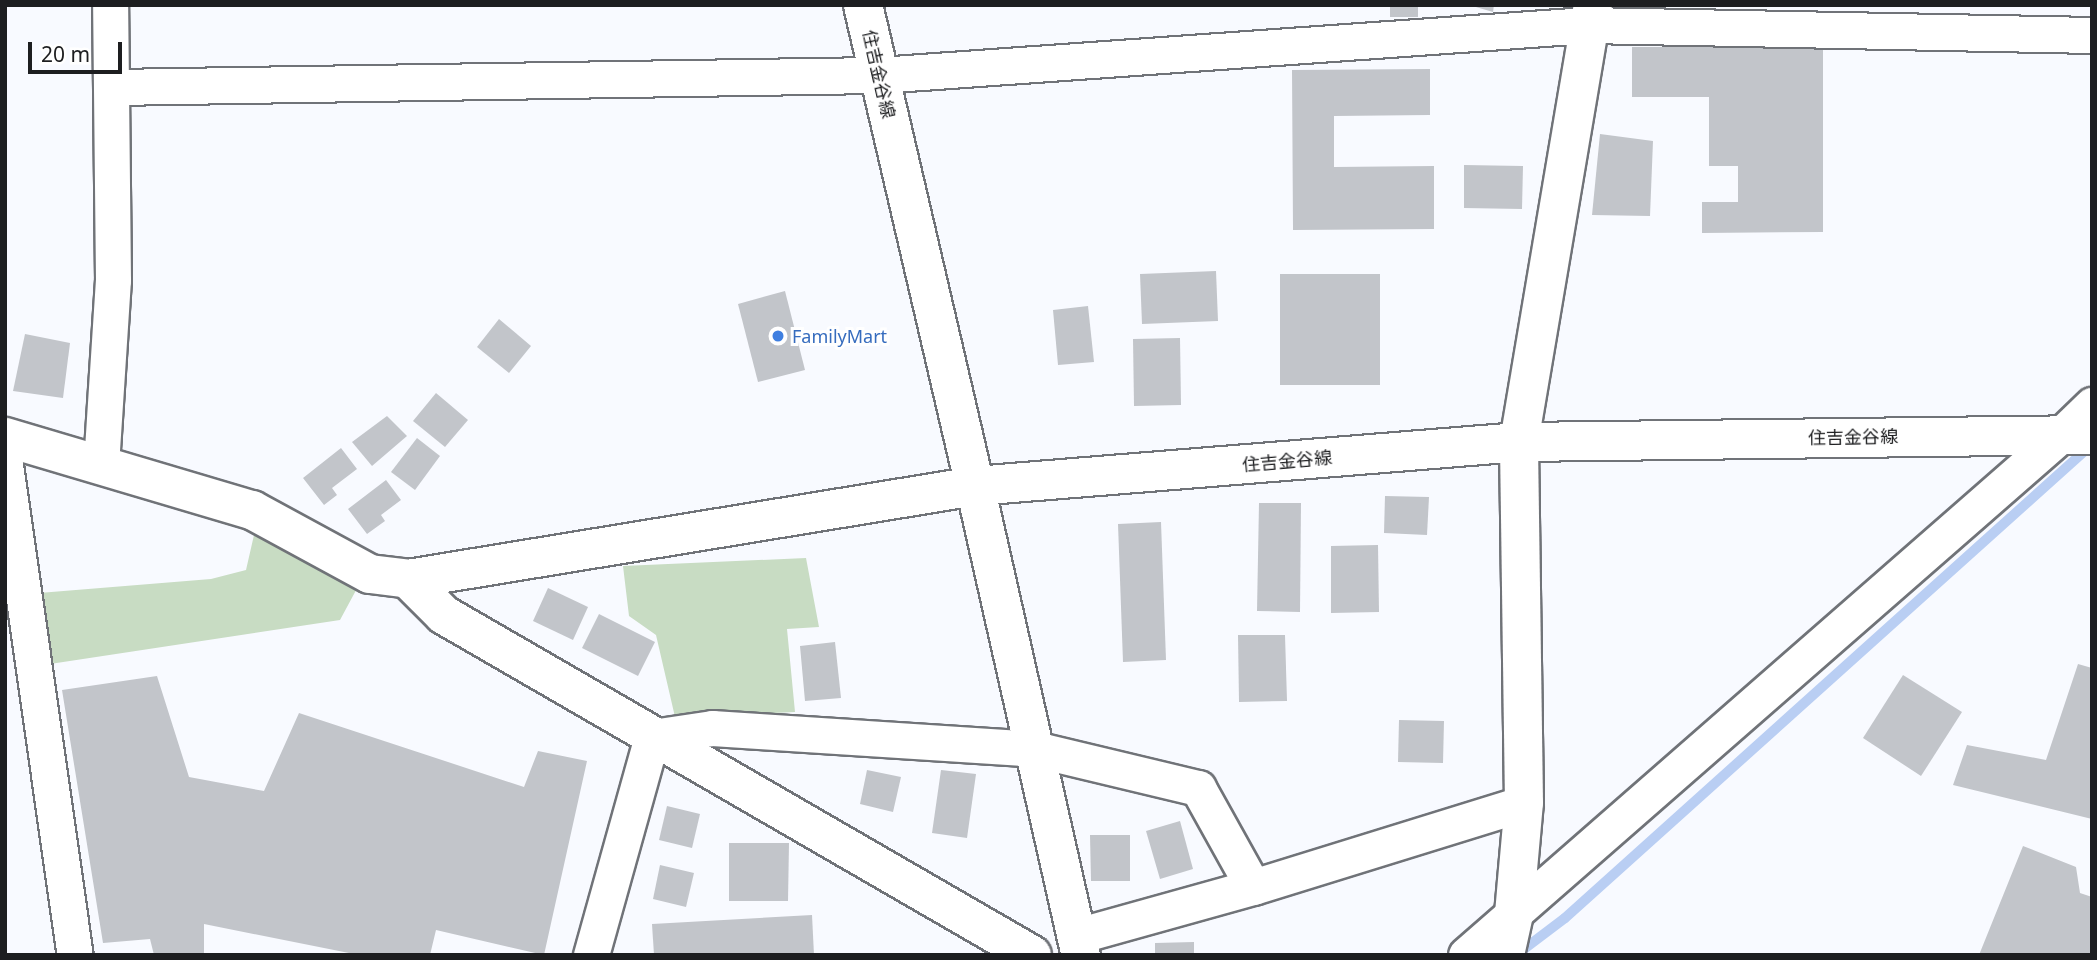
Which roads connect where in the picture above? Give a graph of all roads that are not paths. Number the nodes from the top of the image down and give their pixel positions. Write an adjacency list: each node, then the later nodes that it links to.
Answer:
1 (110, 5): 6 (street)
2 (863, 5): 5 (street, 住吉金谷線)
3 (1590, 15): 4 (street); 5 (street); 10 (street)
4 (2092, 35)
5 (878, 75): 6 (street); 13 (street, 住吉金谷線)
6 (111, 87): 12 (street)
7 (2092, 405): 8 (street)
8 (2077, 435): 10 (street, 住吉金谷線); 19 (street)
9 (5, 437): 12 (street)
10 (1519, 442): 13 (street, 住吉金谷線); 17 (street)
11 (5, 465): 21 (street)
12 (101, 465): 14 (street)
13 (975, 486): 14 (street); 16 (street)
14 (408, 579): 15 (street)
15 (652, 737): 16 (street); 22 (street); 23 (street)
16 (1035, 749): 18 (street); 20 (street)
17 (1524, 803): 18 (street); 19 (street)
18 (1253, 887): 20 (street)
19 (1509, 934): 24 (street)
20 (1079, 946)
21 (75, 955)
22 (591, 955)
23 (1032, 955)
24 (1466, 955)

